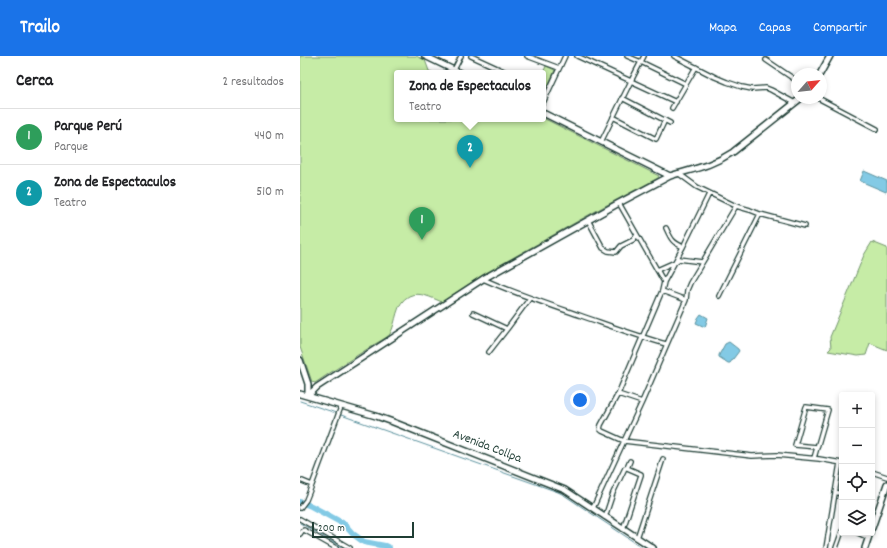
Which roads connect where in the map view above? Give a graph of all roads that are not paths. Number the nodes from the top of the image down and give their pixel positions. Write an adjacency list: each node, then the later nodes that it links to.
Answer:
1 (425, 56): 16 (main road)
2 (462, 56): 16 (street)
3 (471, 56): 17 (street)
4 (527, 56): 14 (street)
5 (565, 56): 14 (street)
6 (577, 56): 19 (street)
7 (627, 56): 12 (street)
8 (644, 56): 12 (street)
9 (674, 56): 13 (street)
10 (830, 56): 15 (main road)
11 (766, 60): 18 (street)
12 (641, 62): 19 (street); 20 (street)
13 (696, 67): 20 (street); 24 (street)
14 (559, 68): 21 (street)
15 (823, 68)
16 (454, 70)
17 (501, 70)
18 (791, 77)
19 (631, 81): 23 (street); 25 (street)
20 (686, 84): 25 (street)
21 (548, 92): 22 (street)
22 (546, 96)
23 (622, 98): 30 (street); 31 (street)
24 (791, 101)
25 (676, 102): 28 (street)
26 (827, 103): 33 (street)
27 (793, 104): 35 (main road)
28 (672, 108)
29 (546, 115): 34 (main road)
30 (613, 117): 31 (street); 34 (street)
31 (665, 120): 32 (street)
32 (670, 122)
33 (877, 129)
34 (601, 142): 36 (main road)
35 (678, 173): 36 (main road); 37 (street)
36 (670, 176): 38 (main road)
37 (709, 194): 39 (street); 45 (street)
38 (618, 203): 41 (main road); 44 (street)
39 (736, 206): 40 (street); 47 (street)
40 (760, 214): 42 (street); 52 (street)
41 (588, 220): 44 (street); 49 (main road)
42 (805, 226)
43 (666, 228): 45 (street)
44 (637, 235): 48 (street)
45 (683, 247): 46 (street)
46 (675, 262): 47 (street); 48 (street); 50 (street)
47 (702, 262): 54 (street)
48 (657, 270): 50 (street)
49 (483, 279): 53 (street); 63 (main road)
50 (664, 282): 51 (street)
51 (662, 291): 54 (street); 57 (street)
52 (719, 296)
53 (530, 298): 56 (street); 57 (street)
54 (686, 300): 58 (street)
55 (472, 313): 56 (street)
56 (507, 330): 59 (street)
57 (642, 338): 58 (street); 62 (street)
58 (666, 344): 64 (street)
59 (489, 352)
60 (300, 360): 63 (main road)
61 (300, 394): 63 (main road, Avenida Collpa)
62 (618, 394): 64 (street); 66 (street)
63 (308, 396): 65 (main road, Avenida Collpa)
64 (642, 402): 66 (street)
65 (341, 406): 78 (street); 82 (main road, Avenida Collpa)
66 (624, 441): 68 (street); 82 (street)
67 (818, 447): 67 (street); 68 (street)
68 (814, 458): 71 (street)
69 (663, 459): 90 (street)
70 (630, 461): 73 (street)
71 (839, 463)
72 (841, 464): 79 (street)
73 (627, 468): 83 (street); 86 (street)
74 (875, 473): 75 (street)
75 (887, 478)
76 (300, 480): 78 (street)
77 (887, 484): 85 (main road)
78 (312, 485): 81 (street)
79 (835, 492): 80 (street); 94 (street)
80 (839, 493)
81 (300, 508)
82 (593, 508): 83 (main road, Avenida Collpa)
83 (605, 517): 86 (main road, Avenida Collpa)
84 (300, 519): 92 (street)
85 (875, 519)
86 (623, 529): 90 (main road, Avenida Collpa)
87 (300, 534): 91 (street)
88 (840, 536): 95 (street)
89 (870, 536): 96 (main road)
90 (637, 538): 93 (main road, Avenida Collpa)
91 (336, 548)
92 (350, 548)
93 (653, 548)
94 (826, 548)
95 (836, 548)
96 (865, 548)

